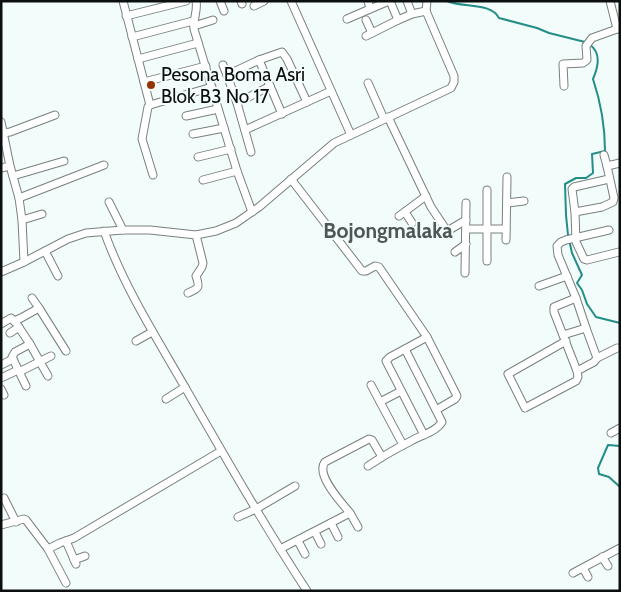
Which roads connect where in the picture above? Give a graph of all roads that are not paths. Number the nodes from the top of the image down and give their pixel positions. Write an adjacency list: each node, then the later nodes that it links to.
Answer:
1 (123, 1): 17 (street)
2 (186, 1): 17 (street)
3 (196, 1): 22 (street)
4 (220, 1): 14 (street)
5 (264, 1): 12 (street)
6 (291, 1): 36 (street)
7 (368, 1): 13 (street)
8 (389, 1): 13 (street); 21 (street)
9 (407, 1): 16 (street)
10 (427, 1): 15 (street)
11 (610, 1): 23 (street)
12 (254, 6)
13 (370, 9): 18 (street)
14 (224, 11)
15 (426, 11): 16 (street); 44 (street)
16 (412, 14): 21 (street)
17 (126, 16): 24 (street)
18 (347, 19)
19 (213, 20): 22 (street)
20 (366, 20): 21 (street)
21 (398, 20)
22 (193, 24): 24 (street); 25 (street)
23 (618, 29): 34 (street)
24 (132, 37): 26 (street)
25 (198, 43): 26 (street); 29 (street)
26 (138, 59): 31 (street)
27 (259, 60): 30 (street); 33 (street); 37 (street)
28 (223, 65): 30 (street)
29 (206, 66): 31 (street); 35 (street)
30 (227, 75): 38 (street)
31 (144, 82): 39 (street)
32 (368, 83): 44 (street)
33 (270, 86): 38 (street); 41 (street)
34 (564, 86)
35 (212, 87): 39 (street); 40 (street)
36 (331, 91): 37 (street); 50 (street)
37 (307, 102): 41 (street)
38 (237, 103): 47 (street)
39 (150, 104): 62 (street)
40 (218, 109): 43 (street); 46 (street)
41 (282, 114): 47 (street)
42 (55, 115): 49 (street)
43 (186, 116)
44 (386, 118): 50 (street); 69 (street)
45 (1, 122): 49 (street)
46 (224, 128): 48 (street); 51 (street)
47 (245, 130): 52 (street)
48 (193, 134)
49 (3, 135): 58 (street)
50 (351, 135): 64 (street)
51 (231, 149): 54 (street); 61 (street)
52 (251, 152)
53 (604, 155): 59 (street)
54 (198, 157)
55 (64, 161): 63 (street)
56 (620, 163): 59 (street)
57 (104, 165): 70 (street)
58 (10, 166): 60 (street); 63 (street)
59 (607, 166): 66 (street)
60 (1, 168)
61 (237, 171): 67 (street); 75 (street)
62 (153, 175)
63 (13, 176): 70 (street)
64 (293, 177): 75 (street); 111 (street)
65 (507, 177): 74 (street)
66 (610, 179): 76 (street); 76 (street)
67 (203, 180)
68 (486, 190): 81 (street)
69 (426, 196): 79 (street); 80 (street)
70 (19, 198): 78 (street)
71 (524, 200): 74 (street)
72 (109, 202): 84 (street)
73 (466, 203): 79 (street)
74 (507, 203): 83 (street)
75 (252, 212): 87 (street)
76 (575, 212): 88 (street)
77 (42, 214): 78 (street)
78 (22, 220): 94 (street)
79 (466, 220): 82 (street)
80 (412, 223)
81 (487, 228): 82 (street); 83 (street); 95 (street)
82 (466, 229): 90 (street)
83 (506, 229): 89 (street)
84 (122, 230): 86 (street); 87 (street)
85 (610, 230): 88 (street)
86 (104, 231): 91 (street); 109 (street)
87 (196, 235): 101 (street)
88 (571, 238): 93 (street); 99 (street)
89 (506, 240)
90 (466, 244): 92 (street); 97 (street)
91 (45, 251): 94 (street); 98 (street)
92 (455, 252)
93 (619, 252)
94 (24, 262): 96 (street)
95 (487, 262)
96 (1, 272)
97 (465, 273)
98 (58, 276)
99 (567, 276): 100 (street); 103 (street)
100 (538, 286)
101 (188, 293)
102 (32, 298): 104 (street)
103 (576, 298): 108 (street); 112 (street)
104 (39, 308): 105 (street); 117 (street)
105 (14, 321): 106 (street); 107 (street)
106 (1, 324)
107 (19, 327): 110 (street); 114 (street)
108 (586, 328): 112 (street); 119 (street)
109 (152, 332): 113 (street); 129 (street)
110 (10, 333)
111 (427, 337): 116 (street); 133 (street)
112 (565, 338): 124 (street); 124 (street)
113 (136, 341)
114 (30, 344): 120 (street); 121 (street)
115 (617, 348): 119 (street)
116 (405, 349): 130 (street); 133 (street)
117 (66, 351)
118 (51, 356): 121 (street)
119 (597, 358): 124 (street)
120 (13, 359): 122 (street); 123 (street)
121 (40, 361): 123 (street); 125 (street)
122 (1, 366)
123 (19, 371): 126 (street); 128 (street)
124 (577, 371)
125 (48, 376)
126 (1, 378)
127 (371, 385): 132 (street)
128 (26, 386)
129 (185, 387): 131 (street); 138 (street)
130 (401, 391): 132 (street); 136 (street)
131 (166, 399)
132 (380, 402): 137 (street)
133 (436, 410): 136 (street)
134 (620, 428): 135 (street)
135 (611, 433)
136 (424, 434): 137 (street)
137 (403, 445): 139 (street)
138 (221, 451): 143 (street); 153 (street)
139 (382, 457): 140 (street); 144 (street)
140 (368, 466)
141 (295, 486): 143 (street)
142 (4, 498): 146 (street)
143 (256, 509): 145 (street); 157 (street)
144 (350, 513): 147 (street); 149 (street)
145 (238, 517)
146 (16, 522): 148 (street); 156 (street)
147 (331, 523): 150 (street); 151 (street)
148 (1, 525)
149 (358, 527)
150 (315, 532): 152 (street); 154 (street)
151 (338, 537)
152 (298, 540): 157 (street); 158 (street)
153 (66, 541): 156 (street); 159 (street)
154 (321, 544)
155 (620, 548): 160 (street)
156 (48, 549): 165 (street)
157 (280, 550): 166 (street)
158 (305, 554)
159 (85, 556)
160 (602, 557): 161 (street); 162 (street)
161 (608, 566)
162 (583, 568): 163 (street); 164 (street)
163 (573, 574)
164 (588, 577)
165 (66, 583)
166 (307, 591)

